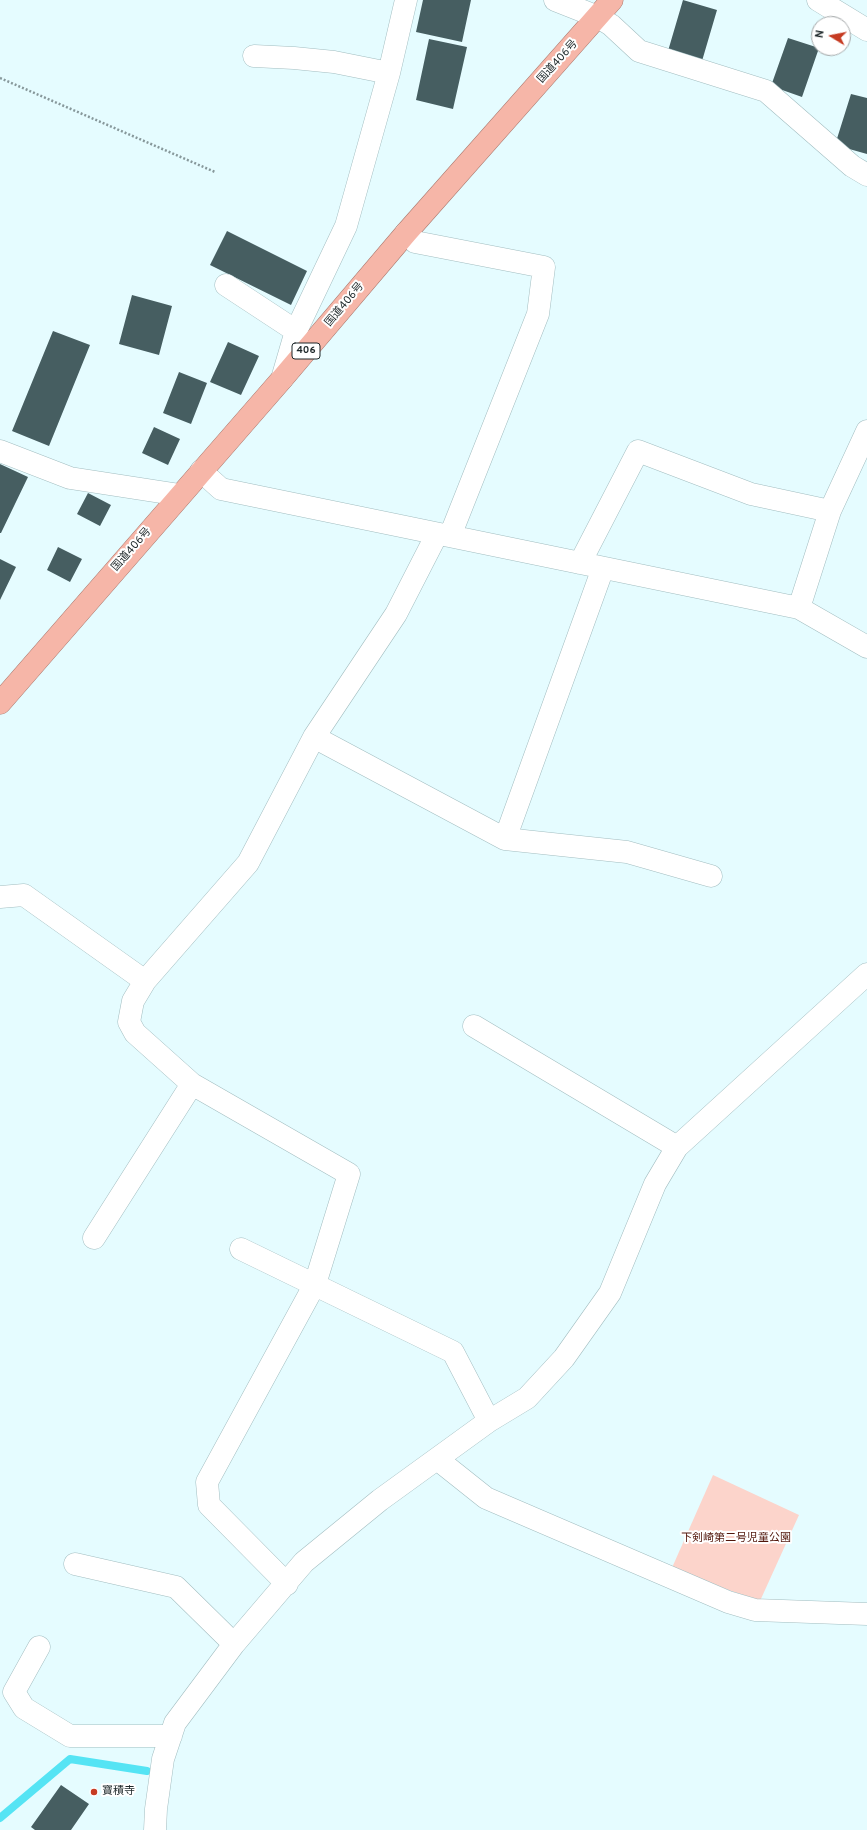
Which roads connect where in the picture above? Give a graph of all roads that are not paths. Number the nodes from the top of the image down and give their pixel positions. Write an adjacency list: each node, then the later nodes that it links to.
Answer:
1 (406, 0): 8 (street)
2 (554, 0): 5 (street)
3 (612, 0): 5 (highway, 国道406号 / 406)
4 (818, 0): 6 (street)
5 (598, 17): 9 (street); 10 (highway, 国道406号 / 406)
6 (867, 30)
7 (254, 56): 8 (street)
8 (389, 73): 12 (street)
9 (867, 175)
10 (406, 233): 13 (highway, 国道406号 / 406); 19 (street)
11 (226, 286): 12 (street)
12 (296, 331): 13 (street)
13 (282, 379): 16 (highway, 国道406号 / 406)
14 (867, 431): 18 (street)
15 (0, 451): 17 (street)
16 (201, 470): 17 (highway, 国道406号 / 406); 19 (street)
17 (180, 495): 24 (highway, 国道406号 / 406)
18 (830, 511): 20 (street); 22 (street)
19 (443, 535): 20 (street); 25 (street)
20 (580, 563): 21 (street)
21 (603, 568): 22 (street); 26 (street)
22 (799, 608): 23 (street)
23 (867, 647)
24 (0, 702)
25 (314, 737): 26 (street); 30 (street)
26 (505, 840): 27 (street)
27 (711, 876)
28 (0, 897): 30 (street)
29 (867, 974): 33 (street)
30 (145, 981): 32 (street)
31 (474, 1026): 33 (street)
32 (192, 1084): 34 (street); 36 (street)
33 (677, 1147): 37 (street)
34 (94, 1238)
35 (241, 1250): 36 (street)
36 (315, 1284): 37 (street); 40 (street)
37 (489, 1421): 38 (street)
38 (437, 1459): 40 (street); 41 (street)
39 (75, 1564): 42 (street)
40 (287, 1584): 42 (street)
41 (867, 1614)
42 (234, 1644): 44 (street)
43 (39, 1647): 44 (street)
44 (171, 1736): 45 (street)
45 (155, 1830)

